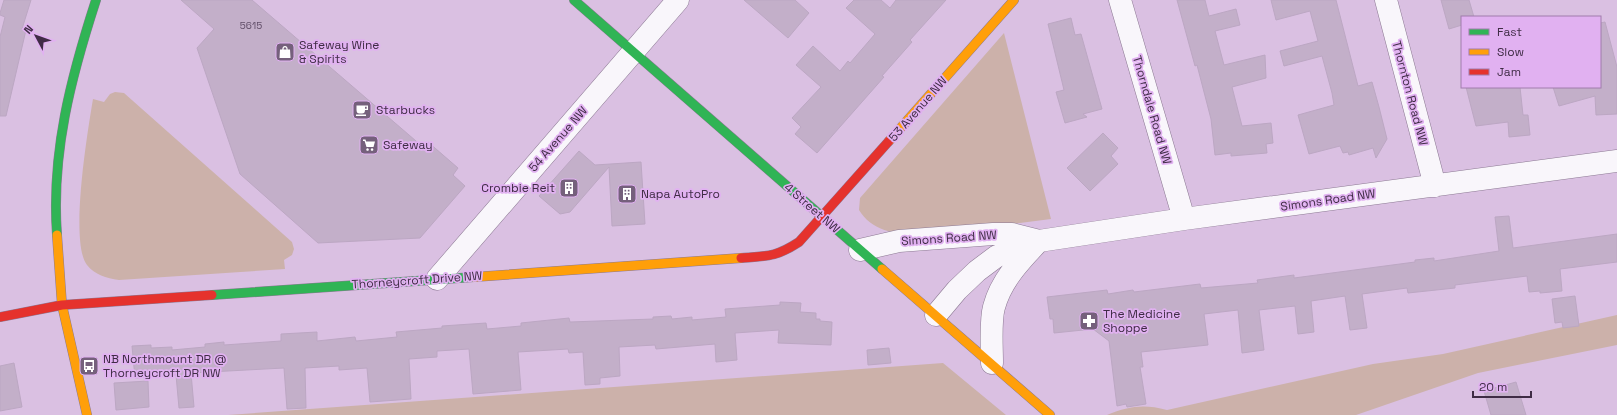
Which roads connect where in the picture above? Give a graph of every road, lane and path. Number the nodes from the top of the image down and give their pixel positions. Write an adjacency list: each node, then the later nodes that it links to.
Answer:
1 (96, 0): 15 (street)
2 (574, 0): 7 (street, 4 Street NW)
3 (678, 0): 7 (street, 54 Avenue NW)
4 (1014, 0): 10 (street, 53 Avenue NW)
5 (1120, 0): 11 (street, Thorndale Road NW)
6 (1386, 0): 9 (street, Thornton Road NW)
7 (633, 52): 10 (street, 4 Street NW); 14 (street, 54 Avenue NW)
8 (1617, 162): 9 (street, Simons Road NW)
9 (1434, 186): 11 (street, Simons Road NW)
10 (822, 218): 13 (street, 4 Street NW); 14 (street, Thorneycroft Drive NW)
11 (1184, 219): 12 (street, Simons Road NW)
12 (1039, 241): 13 (street, Simons Road NW); 16 (street, Simons Road NW); 18 (street)
13 (860, 250): 16 (street, 4 Street NW)
14 (437, 279): 15 (street, Thorneycroft Drive NW)
15 (62, 305): 17 (street, Thorneycroft Drive NW); 19 (street)
16 (936, 315): 18 (street, 4 Street NW)
17 (0, 317)
18 (992, 363): 20 (street, 4 Street NW)
19 (87, 415)
20 (1050, 415)

